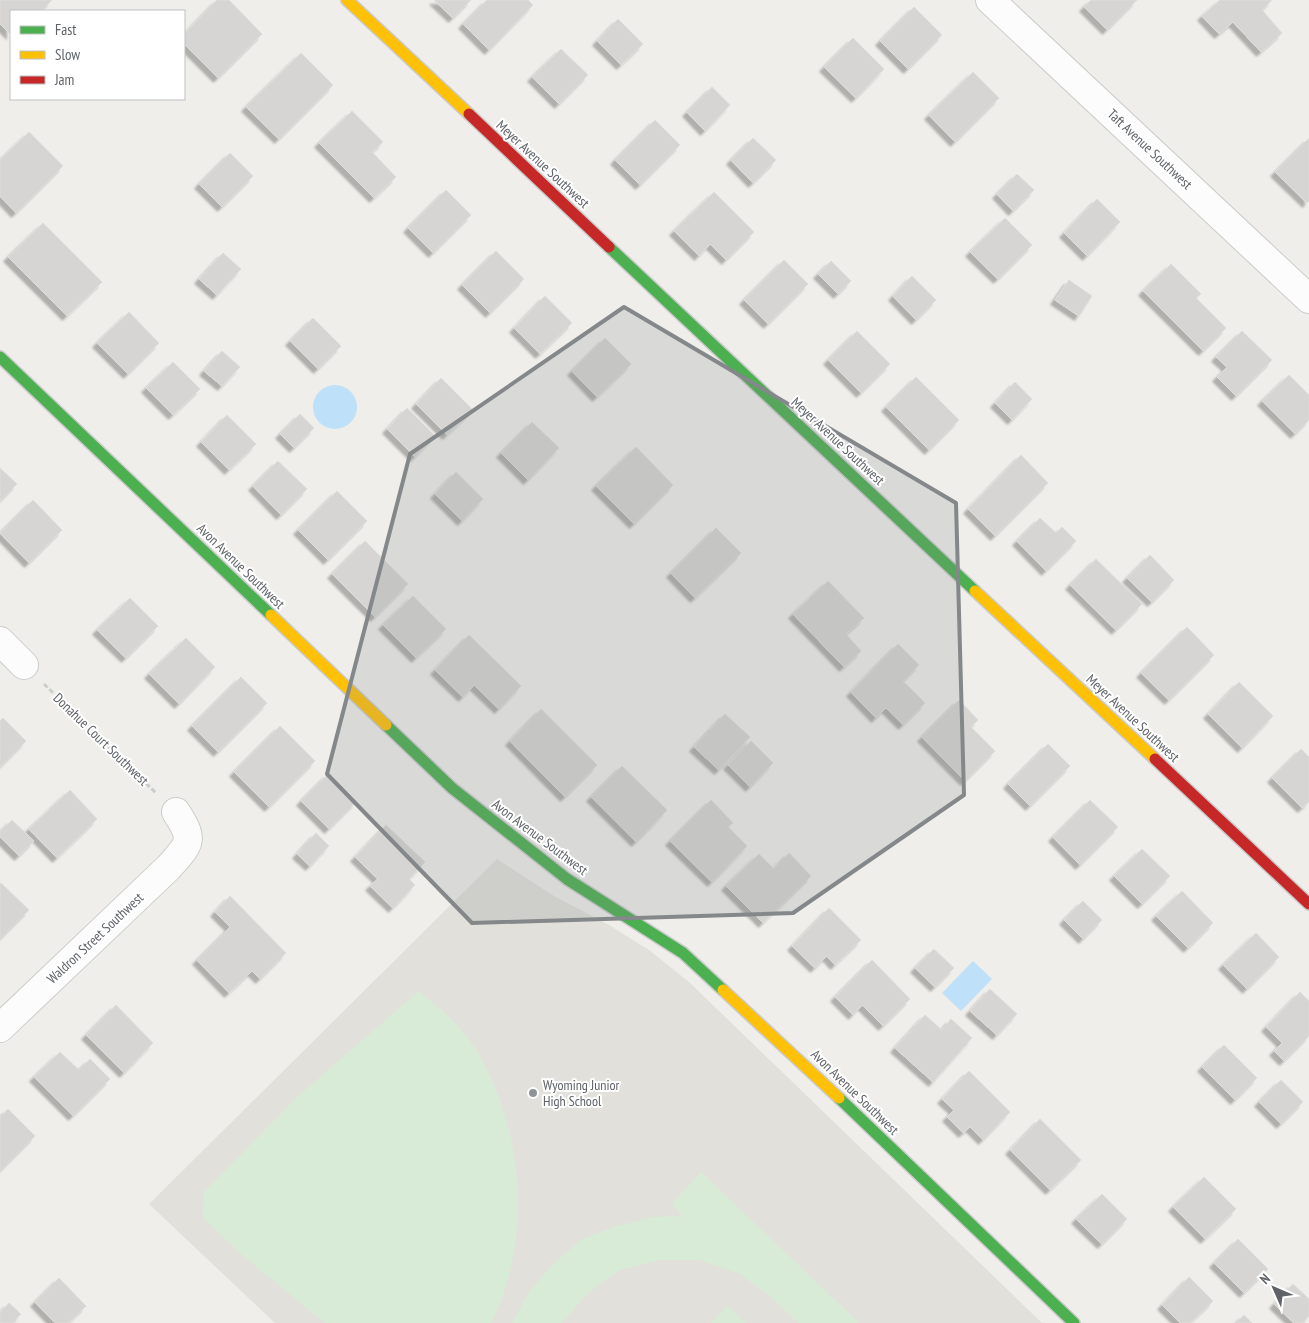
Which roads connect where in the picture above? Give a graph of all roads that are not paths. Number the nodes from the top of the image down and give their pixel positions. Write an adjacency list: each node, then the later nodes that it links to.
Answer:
1 (347, 0): 8 (street, Meyer Avenue Southwest)
2 (990, 0): 3 (street, Taft Avenue Southwest)
3 (1309, 299)
4 (0, 357): 10 (street, Avon Avenue Southwest)
5 (0, 641): 6 (street)
6 (24, 664)
7 (176, 812): 9 (street, Waldron Street Southwest)
8 (1309, 904)
9 (0, 1028)
10 (1074, 1323)

